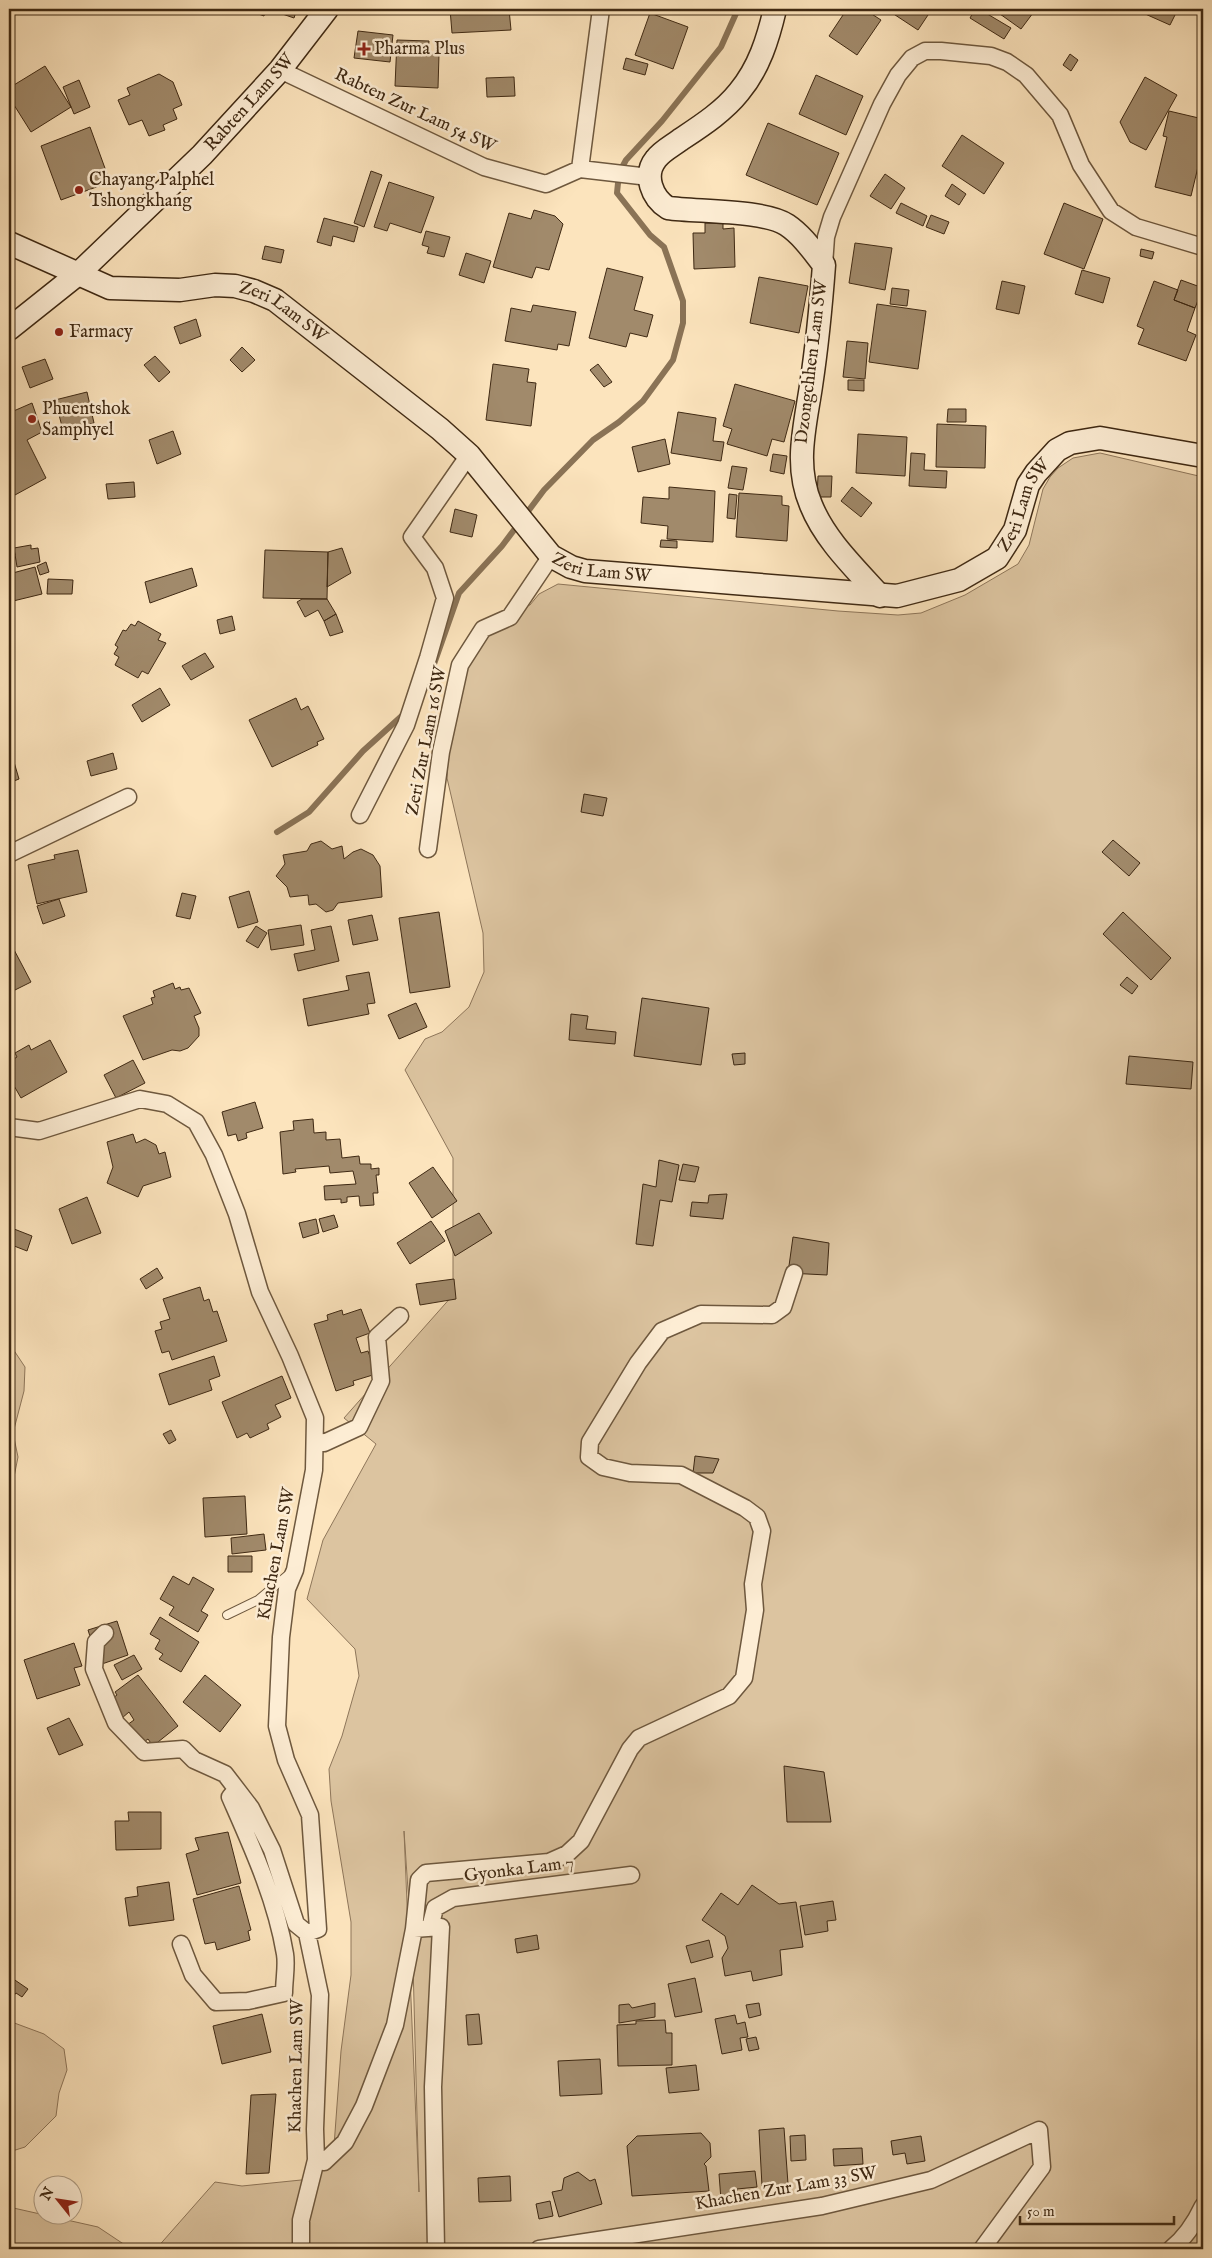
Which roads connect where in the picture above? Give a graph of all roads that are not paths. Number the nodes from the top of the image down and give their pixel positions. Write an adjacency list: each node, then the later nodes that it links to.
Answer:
1 (326, 9): 4 (street, Rabten Lam SW)
2 (601, 9): 5 (street)
3 (775, 9): 6 (street)
4 (280, 70): 5 (street, Rabten Zur Lam 54 SW); 10 (street, Rabten Lam SW)
5 (580, 169): 6 (street)
6 (639, 176): 9 (street, Dzongchhen Lam SW)
7 (9, 243): 10 (street, Zeri Lam SW)
8 (1203, 247): 9 (street)
9 (824, 265): 15 (street, Dzongchhen Lam SW)
10 (78, 274): 11 (street, Rabten Lam SW); 12 (street, Zeri Lam SW)
11 (9, 329)
12 (469, 455): 14 (street, Zeri Lam SW); 17 (street)
13 (1203, 456): 15 (street, Zeri Lam SW)
14 (551, 556): 15 (street, Zeri Lam SW); 18 (street, Zeri Zur Lam 16 SW)
15 (880, 596)
16 (128, 797): 19 (street)
17 (360, 815)
18 (428, 849)
19 (9, 854)
20 (9, 1127): 23 (street, Khachen Lam SW)
21 (794, 1273): 29 (street)
22 (400, 1316): 23 (street)
23 (316, 1441): 24 (street, Khachen Lam SW)
24 (295, 1570): 25 (lane); 30 (street, Khachen Lam SW)
25 (227, 1615)
26 (105, 1633): 27 (street)
27 (236, 1790): 30 (street); 31 (street)
28 (631, 1875): 29 (street, Gyonka Lam 7)
29 (422, 1929): 32 (street); 35 (street)
30 (307, 1933): 32 (street, Khachen Lam SW)
31 (181, 1944)
32 (316, 2160): 34 (street, Khachen Lam SW)
33 (1203, 2206): 38 (street)
34 (301, 2249)
35 (436, 2249)
36 (539, 2249): 37 (street, Khachen Zur Lam 33 SW)
37 (982, 2249)
38 (1172, 2249)

